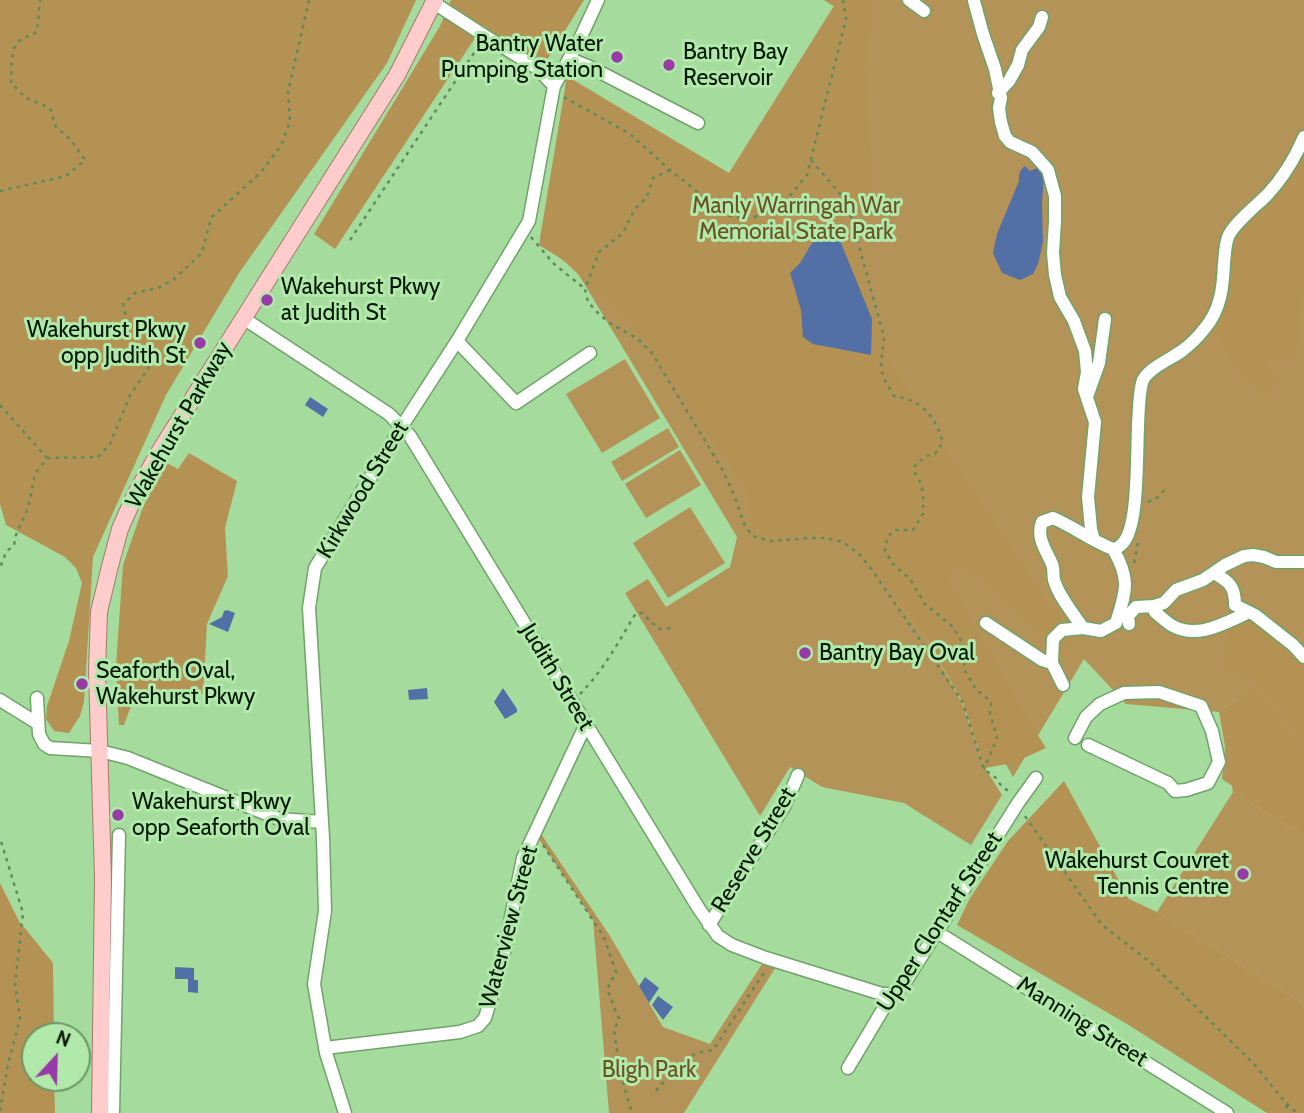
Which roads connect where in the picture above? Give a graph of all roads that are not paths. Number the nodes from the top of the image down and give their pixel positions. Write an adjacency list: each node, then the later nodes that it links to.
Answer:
1 (598, 0): 7 (street)
2 (909, 0): 5 (street)
3 (435, 1): 8 (street); 12 (main road, Wakehurst Parkway)
4 (974, 1): 9 (street)
5 (924, 12)
6 (1042, 18): 9 (street)
7 (570, 59): 8 (street); 10 (street)
8 (554, 86): 14 (street, Kirkwood Street)
9 (998, 93): 16 (street)
10 (698, 123)
11 (1304, 137): 19 (street)
12 (243, 318): 17 (street, Judith Street); 36 (main road, Wakehurst Parkway)
13 (1105, 319): 16 (street)
14 (457, 341): 15 (street); 17 (street, Kirkwood Street)
15 (590, 353)
16 (1087, 397): 18 (street)
17 (402, 426): 33 (street, Judith Street); 39 (street, Kirkwood Street)
18 (1094, 541): 19 (street); 26 (street)
19 (1113, 549): 26 (street)
20 (1304, 562): 21 (street)
21 (1214, 573): 22 (street); 23 (street)
22 (1154, 606): 23 (street); 25 (street)
23 (1245, 611): 27 (street)
24 (986, 623): 28 (street)
25 (1129, 624)
26 (1083, 628): 28 (street)
27 (1304, 657)
28 (1052, 663): 29 (street)
29 (1063, 685)
30 (37, 698): 32 (street)
31 (0, 700): 32 (street)
32 (37, 723): 36 (street)
33 (586, 724): 41 (street, Judith Street); 45 (street, Waterview Street)
34 (1075, 738): 35 (street)
35 (1088, 745)
36 (100, 751): 39 (street); 44 (main road, Wakehurst Parkway)
37 (798, 775): 41 (street, Reserve Street)
38 (1036, 778): 42 (street, Upper Clontarf Street)
39 (322, 822): 45 (street, Kirkwood Street)
40 (119, 835): 44 (street)
41 (709, 925): 43 (street, Judith Street)
42 (937, 932): 43 (street, Upper Clontarf Street); 50 (street, Manning Street)
43 (890, 994): 46 (street, Upper Clontarf Street)
44 (108, 1025): 47 (main road, Wakehurst Parkway); 48 (street)
45 (325, 1048): 49 (street, Kirkwood Street)
46 (848, 1068)
47 (100, 1113)
48 (113, 1113)
49 (345, 1113)
50 (1227, 1113)

